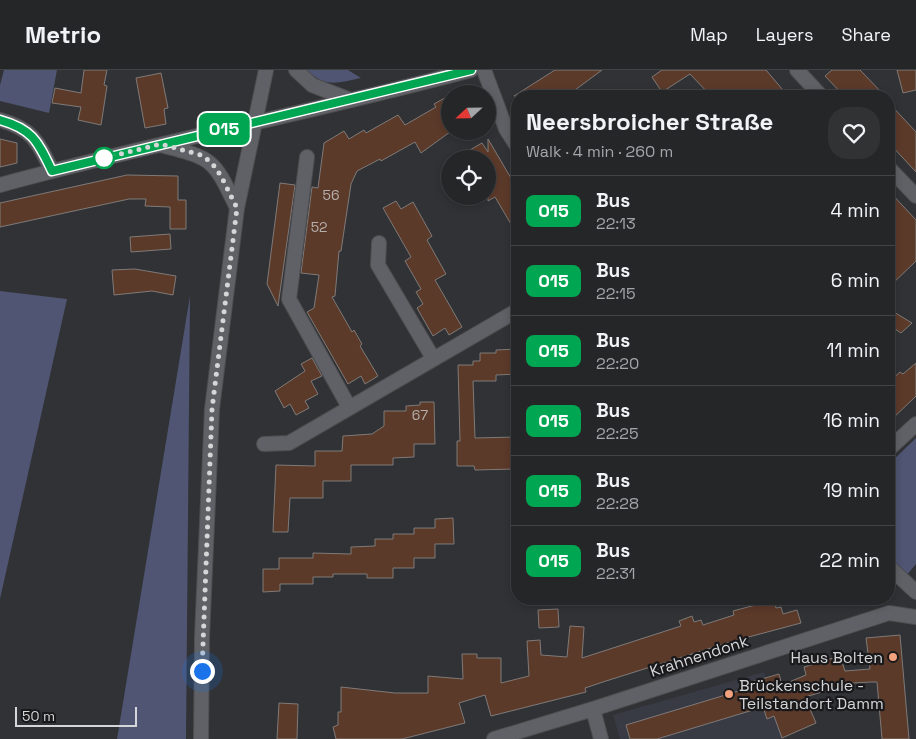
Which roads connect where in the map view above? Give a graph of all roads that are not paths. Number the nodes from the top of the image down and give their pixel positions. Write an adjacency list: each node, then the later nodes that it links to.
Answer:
1 (266, 70): 9 (street)
2 (296, 70): 7 (street)
3 (471, 70): 7 (street)
4 (484, 70): 10 (street)
5 (797, 70): 6 (street)
6 (815, 90)
7 (348, 99): 9 (street)
8 (0, 120): 13 (street)
9 (256, 122): 11 (street); 17 (street)
10 (511, 137)
11 (161, 144): 13 (street); 17 (street)
12 (307, 157): 21 (street)
13 (52, 171): 15 (street)
14 (895, 174): 16 (street)
15 (0, 185)
16 (916, 196)
17 (237, 208): 29 (street)
18 (379, 243): 20 (street)
19 (511, 314): 20 (street)
20 (432, 358): 21 (street)
21 (349, 407): 24 (street)
22 (916, 424): 23 (street)
23 (895, 443)
24 (264, 444)
25 (895, 573): 26 (street)
26 (916, 592)
27 (916, 617): 28 (street, Krahnendonk)
28 (593, 709): 30 (street, Krahnendonk); 31 (street)
29 (201, 739)
30 (494, 739)
31 (602, 739)

